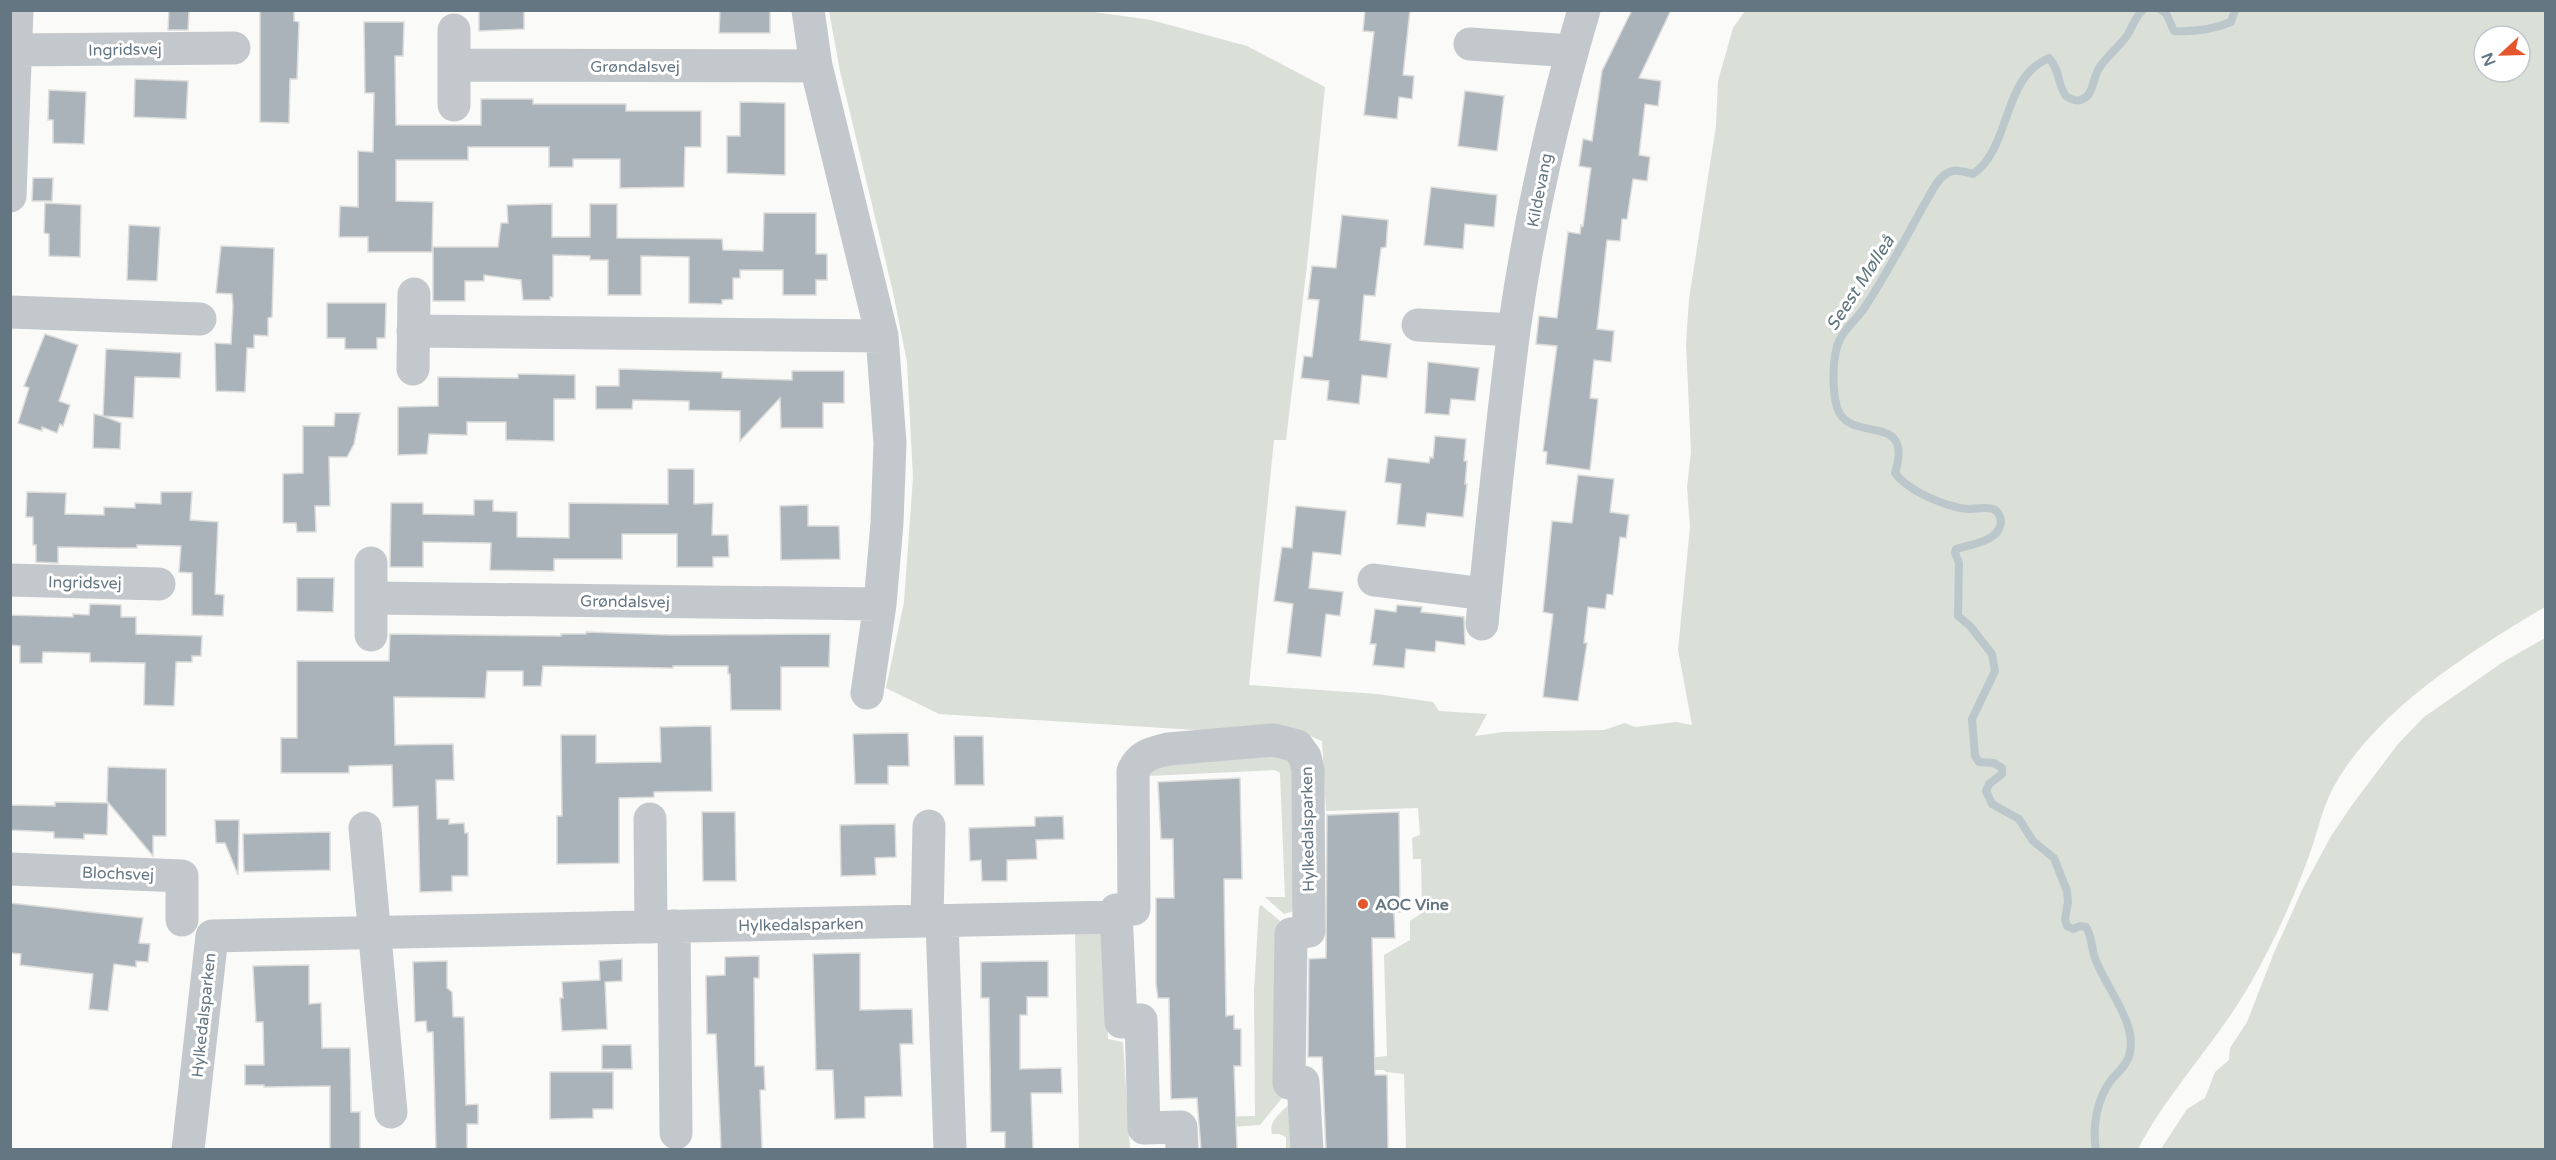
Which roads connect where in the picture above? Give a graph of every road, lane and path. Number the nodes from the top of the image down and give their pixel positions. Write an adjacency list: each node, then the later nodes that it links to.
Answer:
1 (17, 10): 7 (street)
2 (808, 10): 10 (street)
3 (1584, 10): 8 (street, Kildevang)
4 (454, 30): 9 (street)
5 (1470, 45): 8 (street)
6 (234, 48): 7 (street, Ingridsvej)
7 (15, 50): 12 (street)
8 (1572, 51): 17 (street, Kildevang)
9 (454, 65): 10 (street, Grøndalsvej); 11 (street)
10 (816, 66): 19 (street)
11 (454, 105)
12 (10, 196)
13 (414, 294): 18 (street)
14 (10, 312): 15 (street)
15 (200, 319)
16 (1418, 325): 17 (street)
17 (1514, 330): 23 (street, Kildevang)
18 (413, 331): 19 (street); 20 (street)
19 (882, 336): 26 (street)
20 (413, 369)
21 (371, 563): 25 (street)
22 (10, 580): 24 (street, Ingridsvej)
23 (1374, 580)
24 (159, 584)
25 (371, 598): 26 (street, Grøndalsvej); 27 (street)
26 (880, 604): 28 (street)
27 (371, 635)
28 (867, 693)
29 (650, 819): 36 (street)
30 (929, 826): 35 (street)
31 (365, 828): 37 (street)
32 (10, 869): 34 (street, Blochsvej)
33 (1116, 917): 35 (street, Hylkedalsparken); 42 (street); 43 (street, Hylkedalsparken)
34 (182, 920)
35 (935, 921): 36 (street, Hylkedalsparken); 41 (street)
36 (663, 927): 37 (street, Hylkedalsparken); 39 (street)
37 (376, 934): 38 (street); 40 (street, Hylkedalsparken)
38 (391, 1112)
39 (676, 1133)
40 (188, 1149)
41 (950, 1149)
42 (1182, 1149)
43 (1307, 1149)

